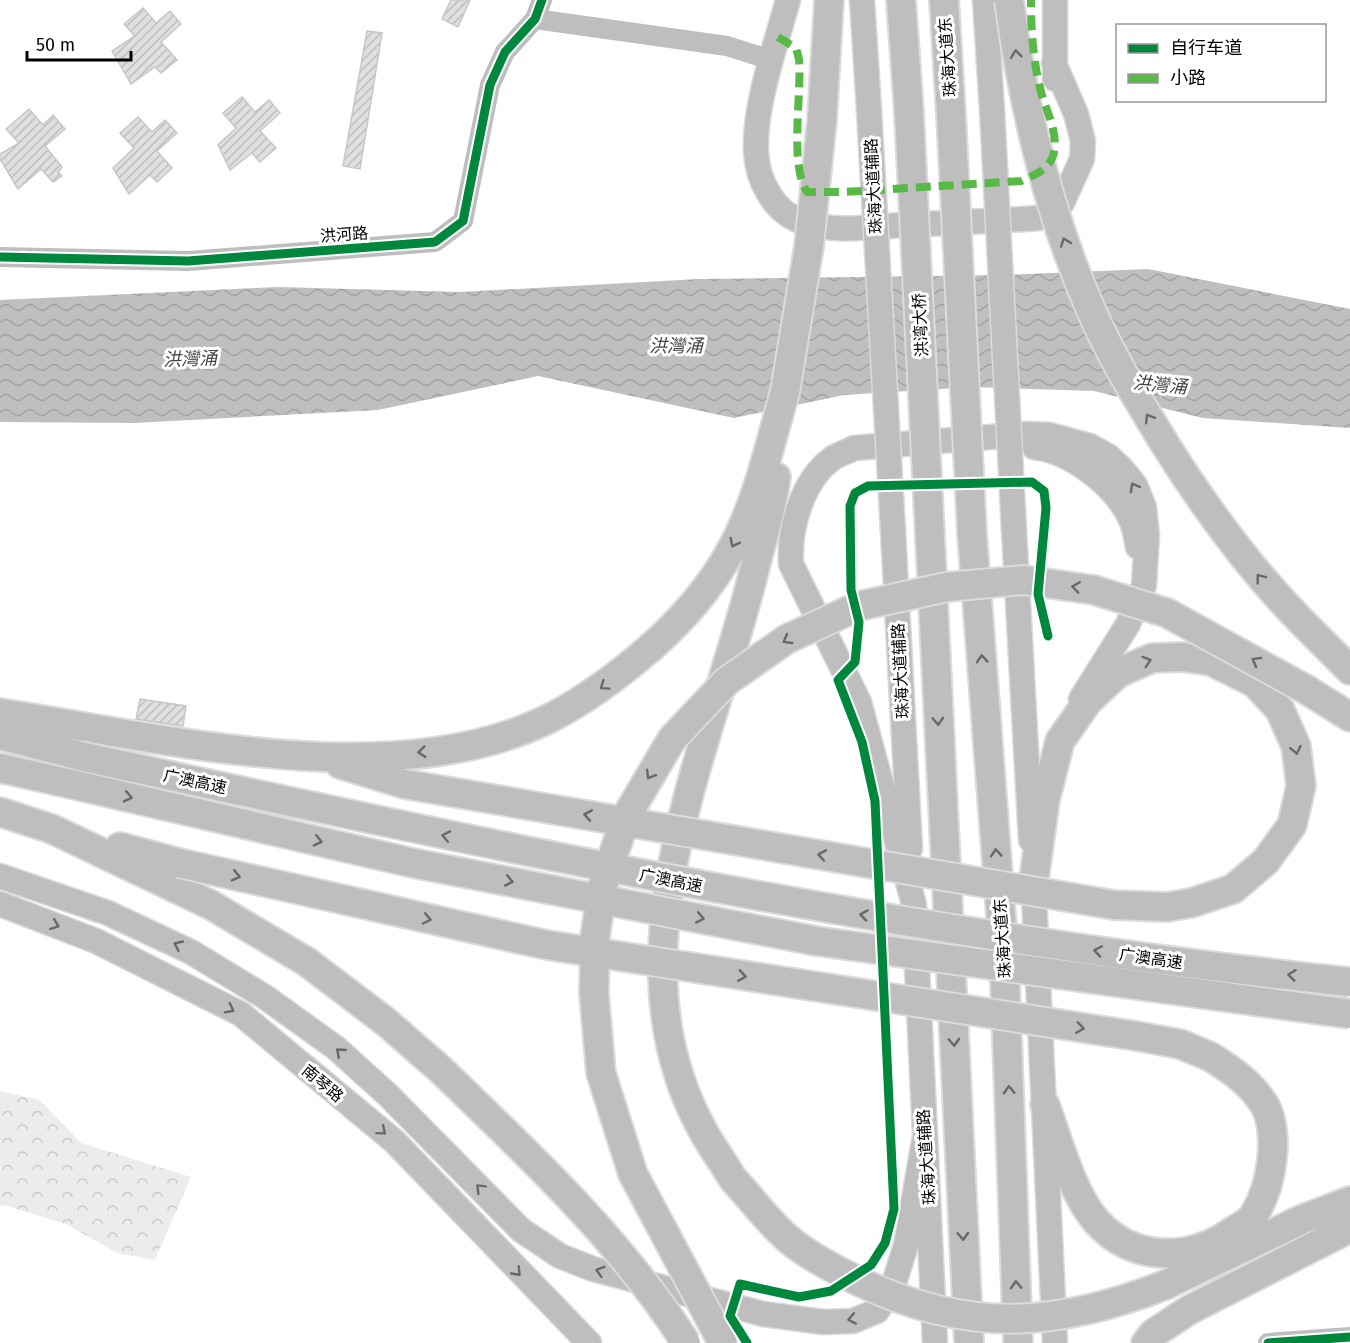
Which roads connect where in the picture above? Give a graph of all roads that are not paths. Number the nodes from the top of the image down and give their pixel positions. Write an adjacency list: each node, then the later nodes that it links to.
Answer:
1 (542, 0): 10 (street)
2 (788, 0): 11 (main road)
3 (829, 0): 13 (highway, bridge)
4 (862, 0): 25 (main road, 珠海大道辅路, bridge)
5 (901, 0): 38 (highway, 洪湾大桥, one-way to 38, bridge)
6 (944, 0): 39 (highway, 珠海大道东, one-way to 6, bridge)
7 (985, 0): 24 (main road, bridge)
8 (1009, 0): 14 (highway, one-way to 8, bridge)
9 (1055, 0): 11 (main road)
10 (535, 20): 11 (street); 12 (street, 洪河路)
11 (771, 60)
12 (0, 257)
13 (765, 491): 19 (highway, one-way to 19); 31 (highway, bridge)
14 (1350, 670)
15 (0, 713): 19 (highway)
16 (1350, 717): 36 (highway, one-way to 36, bridge)
17 (0, 735): 27 (highway, 广澳高速, one-way to 17, bridge)
18 (1060, 741): 19 (highway, one-way to 19, bridge); 24 (highway); 25 (main road, one-way to 25)
19 (319, 758)
20 (0, 768): 28 (highway, 广澳高速, one-way to 28, bridge)
21 (0, 812): 22 (highway)
22 (52, 829): 29 (highway, one-way to 29, bridge); 35 (highway, bridge)
23 (0, 876): 30 (main road, 南琴路, one-way to 23)
24 (1034, 879): 29 (main road)
25 (913, 901): 30 (main road, 珠海大道辅路)
26 (0, 904): 34 (main road, 南琴路, one-way to 34)
27 (1350, 982)
28 (1350, 1014)
29 (1045, 1105): 40 (main road)
30 (924, 1141): 37 (main road, 珠海大道辅路)
31 (1350, 1201)
32 (1350, 1228): 41 (highway)
33 (1350, 1337): 42 (street)
34 (589, 1343)
35 (686, 1343)
36 (723, 1343)
37 (935, 1343)
38 (969, 1343)
39 (1018, 1343)
40 (1055, 1343)
41 (1146, 1343)
42 (1268, 1343)

